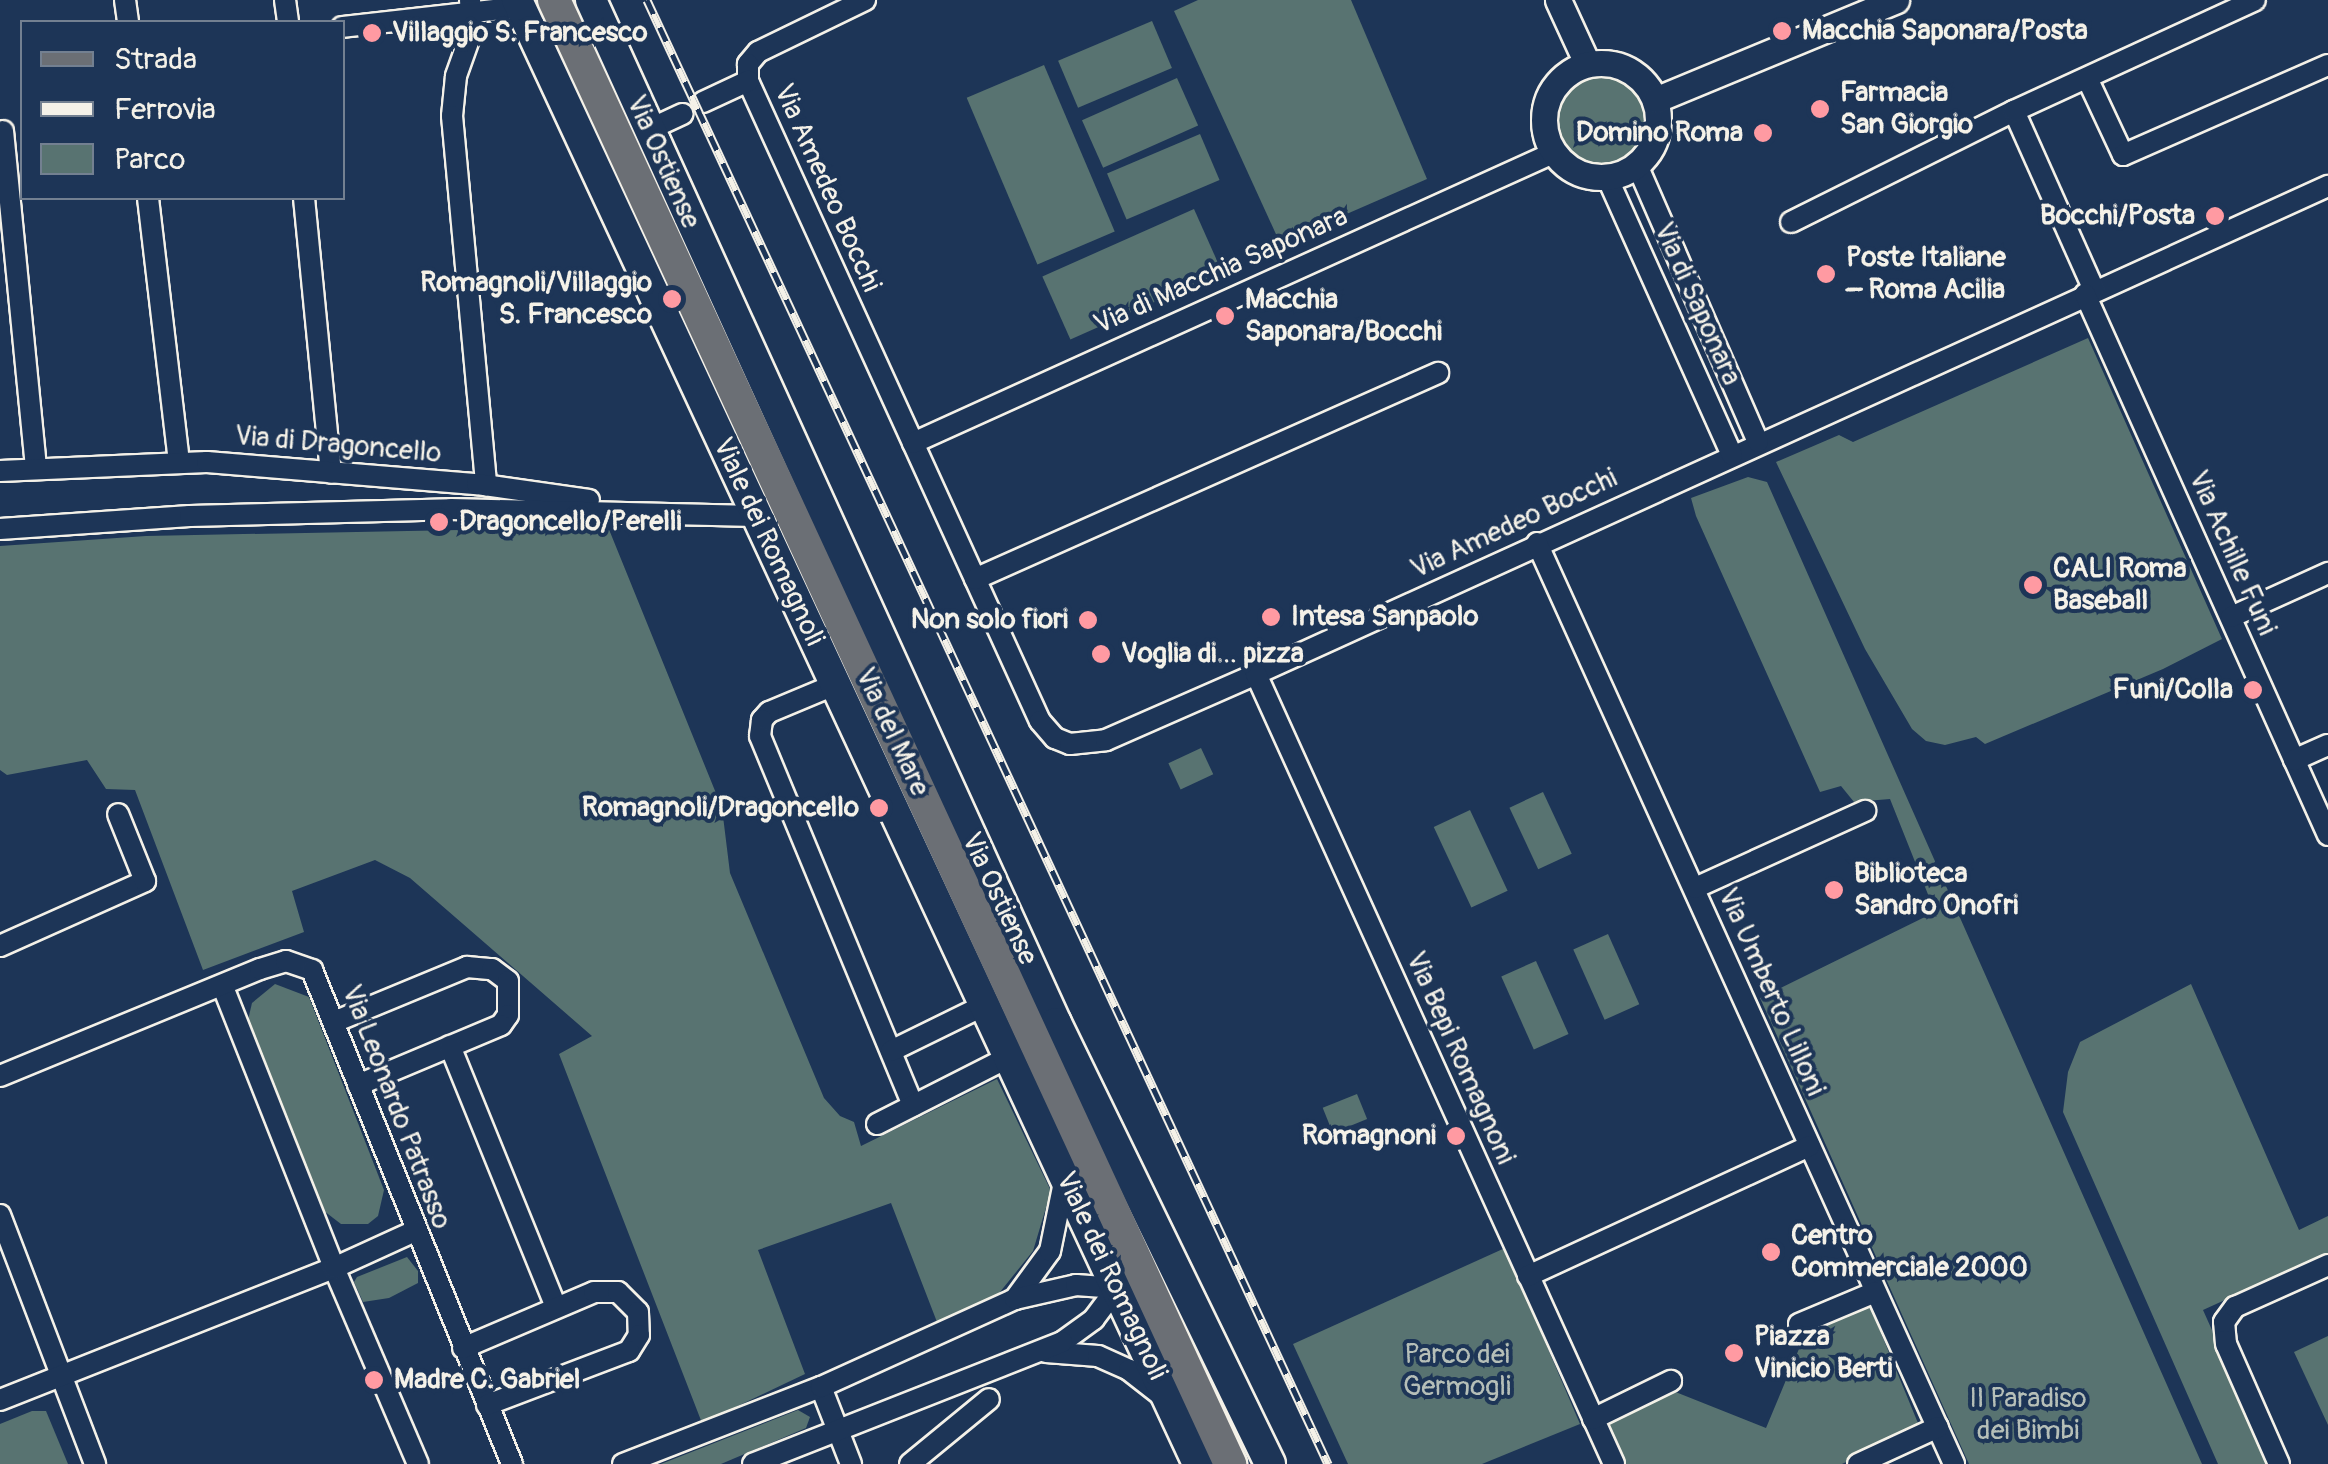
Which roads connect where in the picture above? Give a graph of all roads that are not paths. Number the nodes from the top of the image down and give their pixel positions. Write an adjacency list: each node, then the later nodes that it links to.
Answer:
1 (554, 0): 95 (main road, Via del Mare)
2 (591, 0): 18 (main road, Via Ostiense)
3 (865, 0): 13 (street)
4 (1558, 0): 10 (street)
5 (1896, 0): 14 (street)
6 (2255, 0): 12 (street)
7 (519, 3): 8 (street); 38 (main road, Viale dei Romagnoli)
8 (472, 6): 9 (street); 36 (street)
9 (345, 27)
10 (1588, 63): 14 (street); 20 (street)
11 (2328, 65): 12 (street)
12 (2088, 78): 16 (street)
13 (748, 80): 15 (street); 30 (street, Via Amedeo Bocchi)
14 (1655, 100): 21 (street)
15 (703, 102)
16 (2014, 111): 26 (street); 27 (street, Via Achille Funi)
17 (682, 114): 18 (street)
18 (648, 130): 96 (main road, Via Ostiense)
19 (8, 131): 33 (street)
20 (1553, 152): 22 (street); 30 (street, Via di Macchia Saponara)
21 (1636, 165): 22 (street); 29 (street, Via di Saponara)
22 (1607, 177): 31 (street, Via di Saponara)
23 (2328, 186): 27 (street, Via Amedeo Bocchi)
24 (148, 200): 32 (street)
25 (304, 200): 35 (street)
26 (1791, 222)
27 (2090, 292): 29 (street, Via Amedeo Bocchi); 43 (street, Via Achille Funi)
28 (1438, 374): 42 (street)
29 (1758, 442): 31 (street, Via Amedeo Bocchi)
30 (913, 444): 42 (street, Via Amedeo Bocchi)
31 (1732, 455): 40 (street, Via Amedeo Bocchi)
32 (178, 461): 33 (street, Via di Dragoncello); 35 (street, Via di Dragoncello)
33 (36, 468): 34 (street, Via di Dragoncello)
34 (0, 470)
35 (331, 472): 36 (street, Via di Dragoncello)
36 (486, 486): 37 (street, Via di Dragoncello)
37 (670, 511): 38 (street, Via di Dragoncello); 39 (street, Via di Dragoncello)
38 (755, 516): 45 (main road, Viale dei Romagnoli)
39 (0, 529)
40 (1537, 543): 44 (street, Via Amedeo Bocchi); 51 (street, Via Umberto Lilloni)
41 (2328, 573): 43 (street)
42 (975, 579): 44 (street, Via Amedeo Bocchi)
43 (2230, 617): 47 (street, Via Achille Funi)
44 (1256, 674): 69 (street, Via Bepi Romagnoni)
45 (834, 685): 54 (main road, Viale dei Romagnoli); 57 (street)
46 (2328, 745): 47 (street)
47 (2294, 760): 50 (street, Via Achille Funi)
48 (1865, 812): 51 (street)
49 (118, 814): 52 (street)
50 (2328, 835)
51 (1696, 888): 63 (street, Via Umberto Lilloni)
52 (0, 946)
53 (224, 987): 55 (street, Via Leonardo Patrasso); 59 (street, Via Leonardo Patrasso); 68 (street)
54 (984, 1005): 57 (street); 58 (main road, Viale dei Romagnoli)
55 (334, 1022): 56 (street); 60 (street, Via Leonardo Patrasso)
56 (450, 1046): 60 (street); 73 (street)
57 (891, 1050): 61 (street)
58 (1009, 1057): 61 (street); 64 (main road, Viale dei Romagnoli)
59 (0, 1076)
60 (358, 1084): 66 (street, Via Leonardo Patrasso)
61 (914, 1106): 62 (street)
62 (877, 1124)
63 (1808, 1146): 69 (street); 71 (street, Via Umberto Lilloni)
64 (1064, 1175): 70 (main road, Viale dei Romagnoli); 72 (street)
65 (0, 1216): 77 (street)
66 (414, 1231): 68 (street); 75 (street, Via Leonardo Patrasso)
67 (2328, 1265): 100 (street)
68 (334, 1268): 77 (street); 88 (street)
69 (1528, 1276): 84 (street, Via Bepi Romagnoni)
70 (1116, 1288): 72 (street); 76 (street); 82 (main road, Viale dei Romagnoli)
71 (1875, 1292): 74 (street); 85 (street, Via Umberto Lilloni)
72 (1016, 1300): 79 (street)
73 (556, 1307): 75 (street); 83 (street)
74 (1799, 1324)
75 (463, 1348): 83 (street, Via Leonardo Patrasso)
76 (1039, 1353): 82 (street); 86 (street)
77 (60, 1376): 81 (street); 87 (street)
78 (1671, 1381): 84 (street)
79 (821, 1387): 86 (street); 90 (street)
80 (990, 1398): 93 (street)
81 (0, 1400)
82 (1171, 1402): 94 (main road, Viale dei Romagnoli)
83 (487, 1404): 89 (street, Via Leonardo Patrasso)
84 (1593, 1418): 97 (street, Via Bepi Romagnoni)
85 (1938, 1427): 98 (street); 99 (street, Via Umberto Lilloni)
86 (836, 1430): 91 (street); 92 (street)
87 (95, 1464)
88 (418, 1464)
89 (512, 1464)
90 (623, 1464)
91 (753, 1464)
92 (851, 1464)
93 (910, 1464)
94 (1198, 1464)
95 (1230, 1464)
96 (1270, 1464)
97 (1614, 1464)
98 (1858, 1464)
99 (1954, 1464)
100 (2280, 1464)

